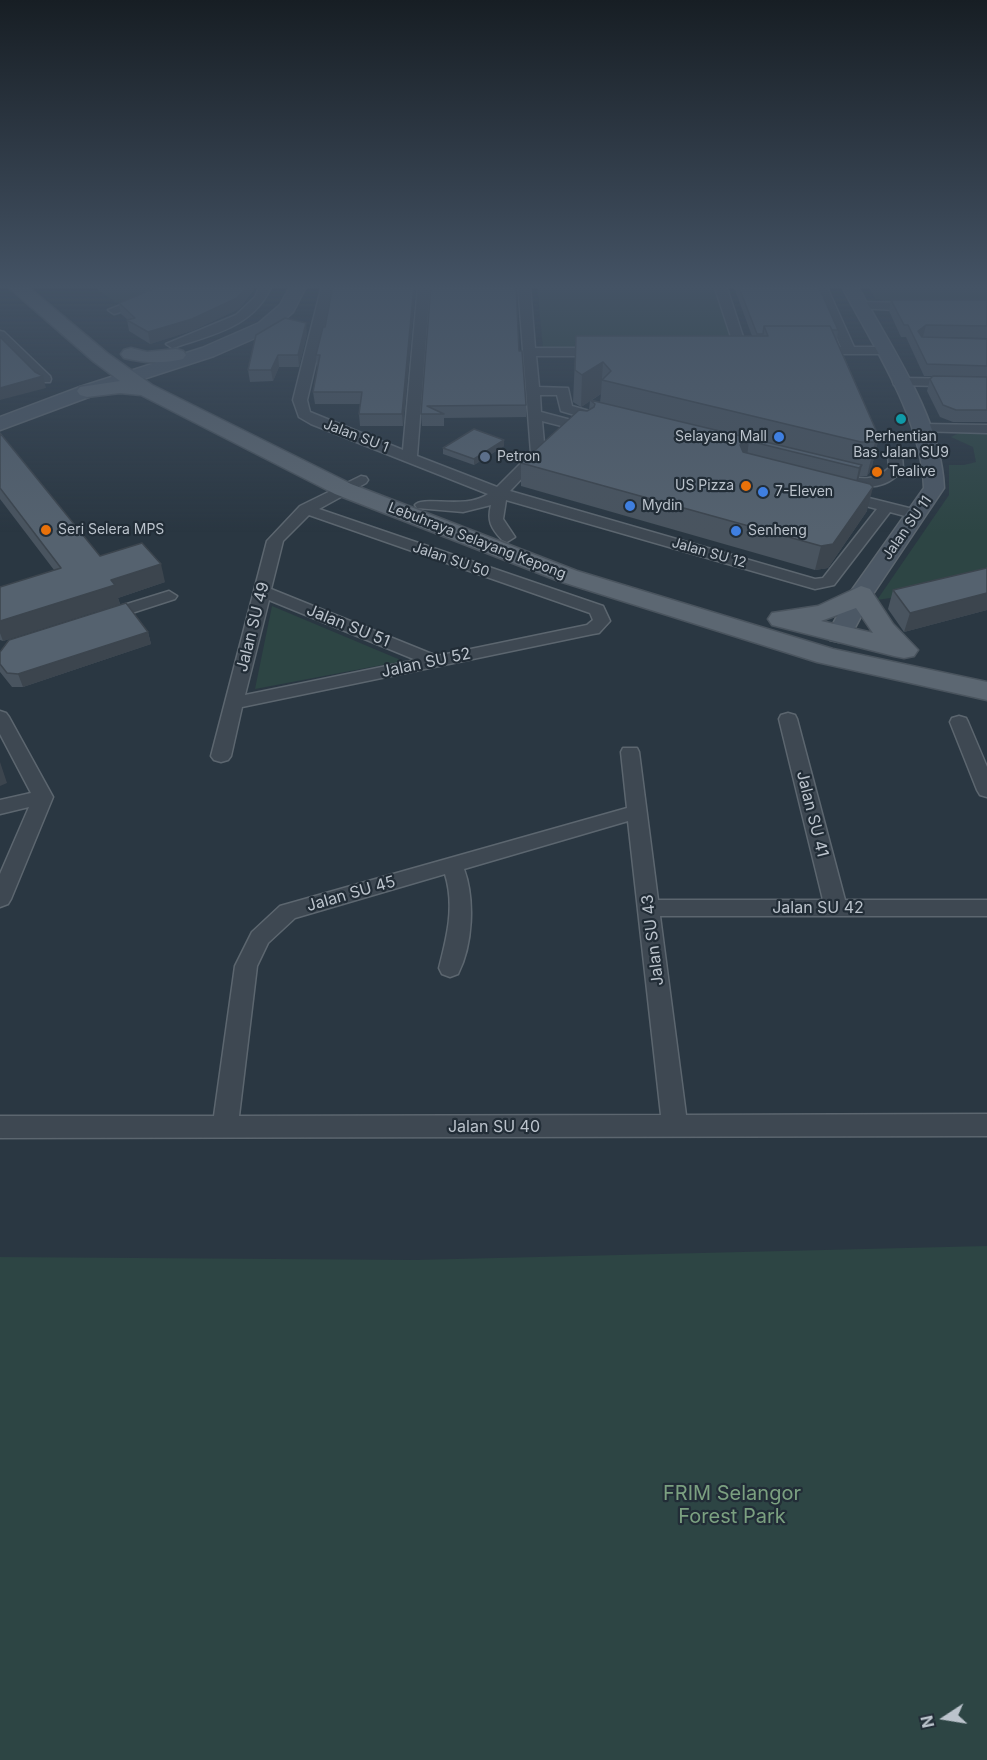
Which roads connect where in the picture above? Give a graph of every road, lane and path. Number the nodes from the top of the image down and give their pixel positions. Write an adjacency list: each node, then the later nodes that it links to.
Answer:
1 (33, 367): 12 (street)
2 (99, 367): 15 (main road)
3 (126, 367): 11 (main road, Lebuhraya Selayang Kepong)
4 (136, 367): 11 (main road, Lebuhraya Selayang Kepong)
5 (143, 367): 11 (main road)
6 (169, 367): 11 (main road)
7 (308, 367): 25 (street, Jalan SU 1)
8 (417, 367): 25 (street)
9 (532, 367): 16 (street)
10 (891, 367): 13 (street, Jalan SU 11)
11 (141, 373): 15 (street); 15 (main road); 27 (main road, Lebuhraya Selayang Kepong)
12 (45, 379)
13 (899, 382): 14 (street); 21 (street, Jalan SU 11)
14 (987, 383)
15 (83, 388): 17 (street); 19 (street)
16 (534, 391): 18 (street); 20 (street)
17 (0, 413)
18 (536, 415): 23 (street); 28 (street)
19 (0, 424)
20 (621, 424)
21 (922, 428): 22 (street); 33 (street, Jalan SU 11)
22 (987, 429)
23 (604, 433)
24 (895, 454): 26 (street)
25 (410, 456): 28 (street, Jalan SU 1)
26 (830, 476)
27 (352, 484): 30 (main road, Lebuhraya Selayang Kepong); 32 (street, Jalan SU 49); 41 (main road, Lebuhraya Selayang Kepong)
28 (499, 492): 30 (street); 31 (street, Jalan SU 12); 34 (street)
29 (829, 492): 31 (street)
30 (422, 505): 34 (main road, Lebuhraya Selayang Kepong)
31 (886, 507): 33 (street)
32 (305, 509): 35 (street, Jalan SU 49); 38 (street, Jalan SU 50)
33 (916, 514): 36 (street, Jalan SU 11)
34 (507, 537): 39 (main road, Lebuhraya Selayang Kepong)
35 (262, 591): 44 (street, Jalan SU 51); 48 (street, Jalan SU 49)
36 (861, 594): 39 (main road); 42 (street, Jalan SU 11); 43 (main road)
37 (169, 596): 40 (street)
38 (597, 610): 44 (street, Jalan SU 52)
39 (774, 618): 42 (main road, Lebuhraya Selayang Kepong)
40 (90, 621)
41 (727, 625): 42 (main road); 47 (main road, Lebuhraya Selayang Kepong)
42 (839, 635): 43 (main road, Lebuhraya Selayang Kepong); 46 (main road)
43 (904, 650): 45 (main road, Lebuhraya Selayang Kepong)
44 (434, 662): 48 (street, Jalan SU 52)
45 (987, 671)
46 (987, 684)
47 (987, 691)
48 (234, 703): 53 (street, Jalan SU 49)
49 (0, 717): 55 (street)
50 (788, 719): 61 (street, Jalan SU 41)
51 (959, 722): 54 (street)
52 (630, 752): 57 (street, Jalan SU 43)
53 (221, 756)
54 (987, 790)
55 (43, 797): 56 (street); 59 (street)
56 (0, 807)
57 (637, 812): 58 (street, Jalan SU 45); 60 (street, Jalan SU 43)
58 (452, 865): 63 (street); 66 (street, Jalan SU 45)
59 (0, 899)
60 (649, 908): 61 (street, Jalan SU 42); 67 (street, Jalan SU 43)
61 (836, 908): 62 (street, Jalan SU 42)
62 (987, 908)
63 (450, 968)
64 (987, 1125): 67 (street, Jalan SU 40)
65 (0, 1127): 66 (street, Jalan SU 40)
66 (225, 1127): 67 (street, Jalan SU 40)
67 (675, 1127)

